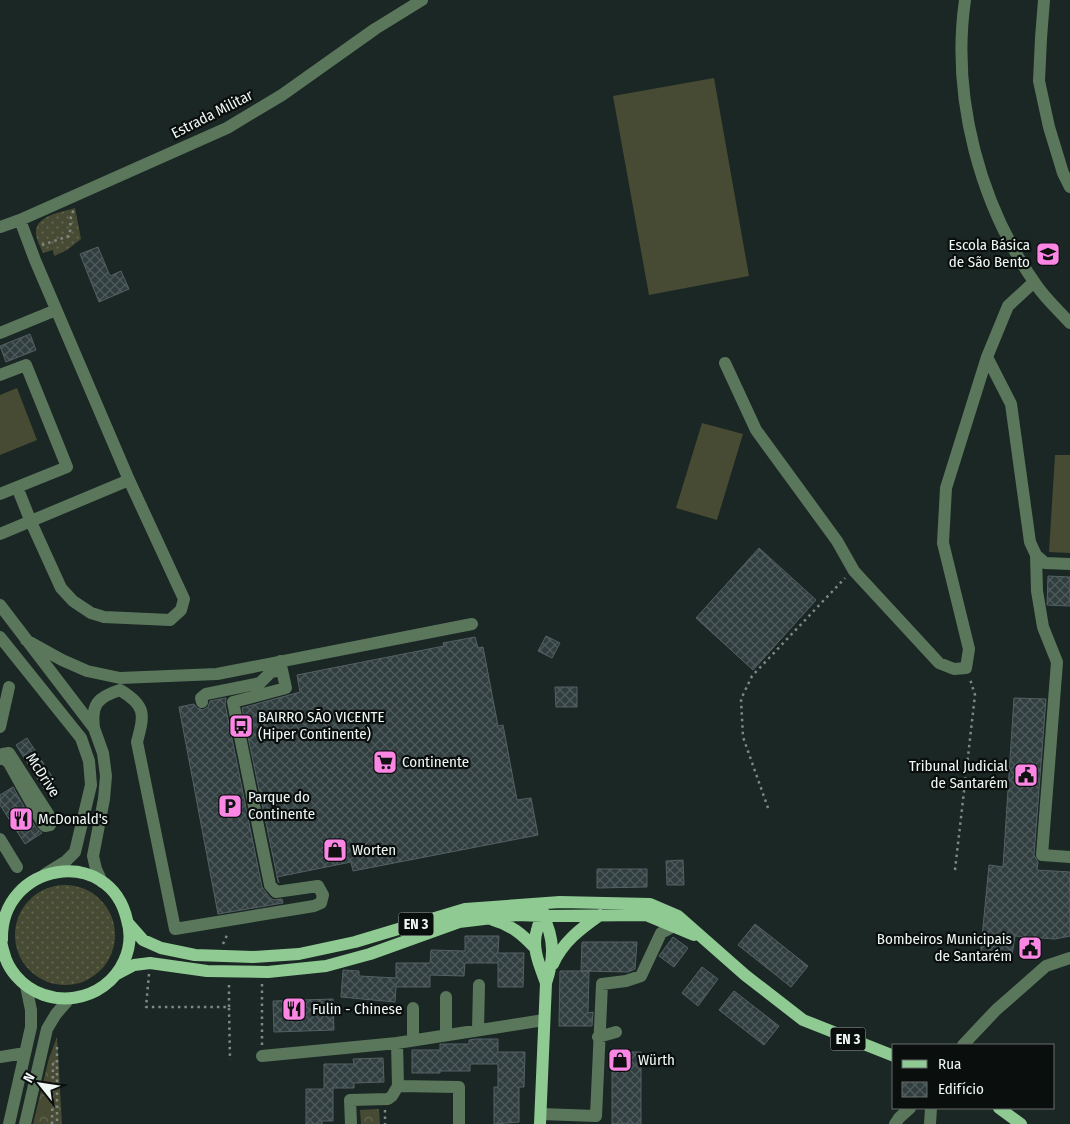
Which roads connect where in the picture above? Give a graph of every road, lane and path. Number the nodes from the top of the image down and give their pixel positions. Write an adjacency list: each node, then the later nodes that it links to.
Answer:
1 (422, 0): 5 (street, Estrada Militar)
2 (964, 0): 9 (street)
3 (1044, 0): 4 (street)
4 (1070, 188)
5 (76, 195): 6 (street, Estrada Militar); 8 (path)
6 (20, 220): 7 (street, Estrada Militar); 10 (street)
7 (0, 227)
8 (48, 242)
9 (1034, 282): 11 (street); 13 (street)
10 (56, 310): 12 (street); 16 (street)
11 (1070, 323)
12 (0, 333)
13 (987, 357): 21 (street); 29 (street)
14 (724, 363): 23 (street)
15 (0, 375): 17 (street)
16 (129, 480): 19 (street); 19 (street)
17 (17, 487): 18 (street); 19 (street)
18 (0, 494)
19 (30, 522): 20 (street)
20 (0, 534)
21 (1036, 555): 22 (street); 41 (street)
22 (1070, 564)
23 (854, 571): 29 (street); 39 (path)
24 (0, 605): 27 (street)
25 (472, 624): 28 (street)
26 (0, 637): 44 (street)
27 (26, 640): 32 (street); 37 (street)
28 (281, 666): 30 (street); 35 (street); 52 (street)
29 (966, 668): 43 (path)
30 (203, 674): 31 (street); 32 (street)
31 (263, 674)
32 (120, 678): 34 (street)
33 (9, 687): 36 (street)
34 (106, 694): 37 (street); 52 (street)
35 (202, 702)
36 (0, 727)
37 (94, 728): 45 (street)
38 (0, 758): 38 (street, McDrive)
39 (768, 808)
40 (0, 839): 42 (street)
41 (1070, 857)
42 (17, 867)
43 (955, 870)
44 (45, 874): 45 (main road, EN 3); 46 (main road, EN 3)
45 (102, 882): 53 (main road, EN 3)
46 (15, 896): 47 (main road, EN 3); 56 (main road, EN 3)
47 (0, 901)
48 (543, 903): 50 (main road); 55 (main road, EN 3); 58 (main road, EN 3)
49 (600, 915): 50 (main road, EN 3); 54 (main road, EN 3); 61 (main road)
50 (543, 916): 51 (main road, EN 3); 57 (main road); 61 (main road)
51 (489, 919): 57 (main road); 60 (main road, EN 3)
52 (234, 920): 58 (path)
53 (128, 923): 58 (main road, EN 3); 62 (main road, EN 3)
54 (674, 926): 55 (main road, EN 3); 77 (street)
55 (706, 939): 82 (main road, EN 3)
56 (1, 940): 67 (main road, EN 3)
57 (534, 948): 64 (main road)
58 (217, 956)
59 (1070, 958): 80 (street)
60 (150, 964): 62 (main road, EN 3); 70 (path)
61 (552, 966): 64 (main road)
62 (115, 975): 69 (main road, EN 3)
63 (229, 983): 70 (path)
64 (546, 983): 72 (main road)
65 (255, 984): 83 (path)
66 (479, 985): 73 (street)
67 (26, 986): 69 (main road, EN 3); 81 (street)
68 (446, 997): 76 (street)
69 (69, 999): 74 (street)
70 (229, 1006): 85 (path)
71 (413, 1008): 78 (street)
72 (544, 1020): 73 (street); 90 (main road)
73 (478, 1030): 76 (street)
74 (51, 1032): 92 (street); 93 (path); 94 (path)
75 (616, 1032): 77 (street)
76 (446, 1035): 78 (street)
77 (598, 1037): 90 (street)
78 (413, 1040): 79 (street)
79 (397, 1043): 83 (street); 86 (street)
80 (964, 1044)
81 (25, 1053): 84 (street); 91 (street)
82 (892, 1055)
83 (262, 1056)
84 (0, 1057)
85 (230, 1060)
86 (398, 1086): 95 (street); 96 (street)
87 (909, 1109): 97 (street)
88 (931, 1109): 98 (street)
89 (1000, 1109): 99 (main road)
90 (540, 1119)
91 (9, 1124)
92 (25, 1124)
93 (52, 1124)
94 (57, 1124)
95 (351, 1124)
96 (459, 1124)
97 (895, 1124)
98 (930, 1124)
99 (1021, 1124)

